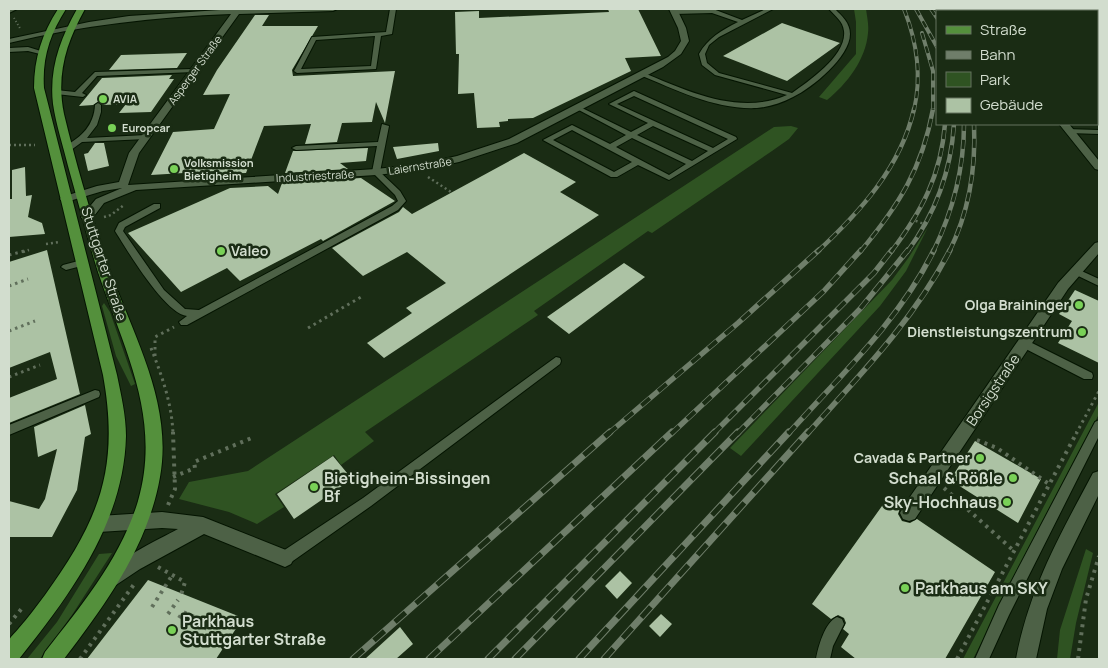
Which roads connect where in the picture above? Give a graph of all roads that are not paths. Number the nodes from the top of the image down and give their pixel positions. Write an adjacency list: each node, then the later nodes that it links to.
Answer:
1 (62, 9): 11 (main road, Stuttgarter Straße)
2 (81, 9): 10 (main road, Stuttgarter Straße)
3 (333, 9): 8 (street)
4 (393, 9): 12 (lane)
5 (770, 9): 9 (lane)
6 (832, 9): 19 (lane)
7 (674, 10): 9 (lane); 17 (street, Laiernstraße)
8 (238, 11): 10 (street); 16 (street, Asperger Straße)
9 (744, 22): 19 (lane)
10 (72, 26): 11 (street); 18 (main road, Stuttgarter Straße)
11 (47, 34): 13 (street); 14 (street); 15 (main road, Stuttgarter Straße)
12 (378, 35): 12 (lane)
13 (9, 41)
14 (9, 48): 15 (street)
15 (40, 52): 40 (main road, Stuttgarter Straße)
16 (192, 71): 18 (lane); 27 (street, Asperger Straße)
17 (642, 74): 19 (lane); 21 (street, Laiernstraße)
18 (56, 92): 31 (main road, Stuttgarter Straße)
19 (793, 95)
20 (98, 105): 28 (lane)
21 (578, 108): 26 (lane); 37 (street, Laiernstraße)
22 (653, 123): 26 (lane); 33 (lane); 33 (lane)
23 (385, 126): 29 (lane)
24 (1067, 127): 25 (lane); 36 (street)
25 (1099, 132)
26 (632, 135): 30 (lane); 35 (lane)
27 (146, 136): 28 (lane); 38 (street, Asperger Straße)
28 (82, 140): 31 (lane)
29 (380, 144): 32 (lane); 37 (lane)
30 (610, 147): 34 (lane); 34 (lane)
31 (68, 148): 39 (main road, Stuttgarter Straße)
32 (296, 148)
33 (713, 151): 35 (lane)
34 (637, 162): 35 (lane)
35 (692, 164)
36 (1099, 167)
37 (376, 172): 38 (street, Industriestraße); 48 (lane, Laiernstraße)
38 (129, 186): 39 (street, Industriestraße); 42 (street, Industriestraße)
39 (81, 194): 40 (street, Industriestraße); 42 (main road, Stuttgarter Straße)
40 (66, 198): 44 (main road, Stuttgarter Straße)
41 (157, 206): 48 (lane)
42 (87, 217): 58 (main road, Stuttgarter Straße)
43 (1099, 246): 46 (street, Borsigstraße)
44 (82, 263): 45 (lane); 59 (main road, Stuttgarter Straße)
45 (66, 267)
46 (1075, 272): 47 (lane); 50 (street, Borsigstraße)
47 (1099, 283)
48 (200, 313): 49 (lane, Laiernstraße)
49 (184, 322)
50 (1024, 343): 52 (lane); 57 (street, Borsigstraße)
51 (556, 361): 61 (lane)
52 (1088, 376)
53 (95, 394): 55 (lane)
54 (1099, 425): 67 (lane)
55 (9, 430)
56 (1099, 478): 68 (street)
57 (908, 514)
58 (140, 521): 59 (street); 60 (street); 62 (main road, Stuttgarter Straße)
59 (99, 524): 64 (main road, Stuttgarter Straße)
60 (203, 525): 61 (street); 62 (street, Stuttgarter Straße)
61 (285, 558)
62 (108, 582): 65 (main road, Stuttgarter Straße)
63 (837, 624): 66 (lane)
64 (9, 656)
65 (52, 659)
66 (823, 659)
67 (982, 659)
68 (1026, 659)

